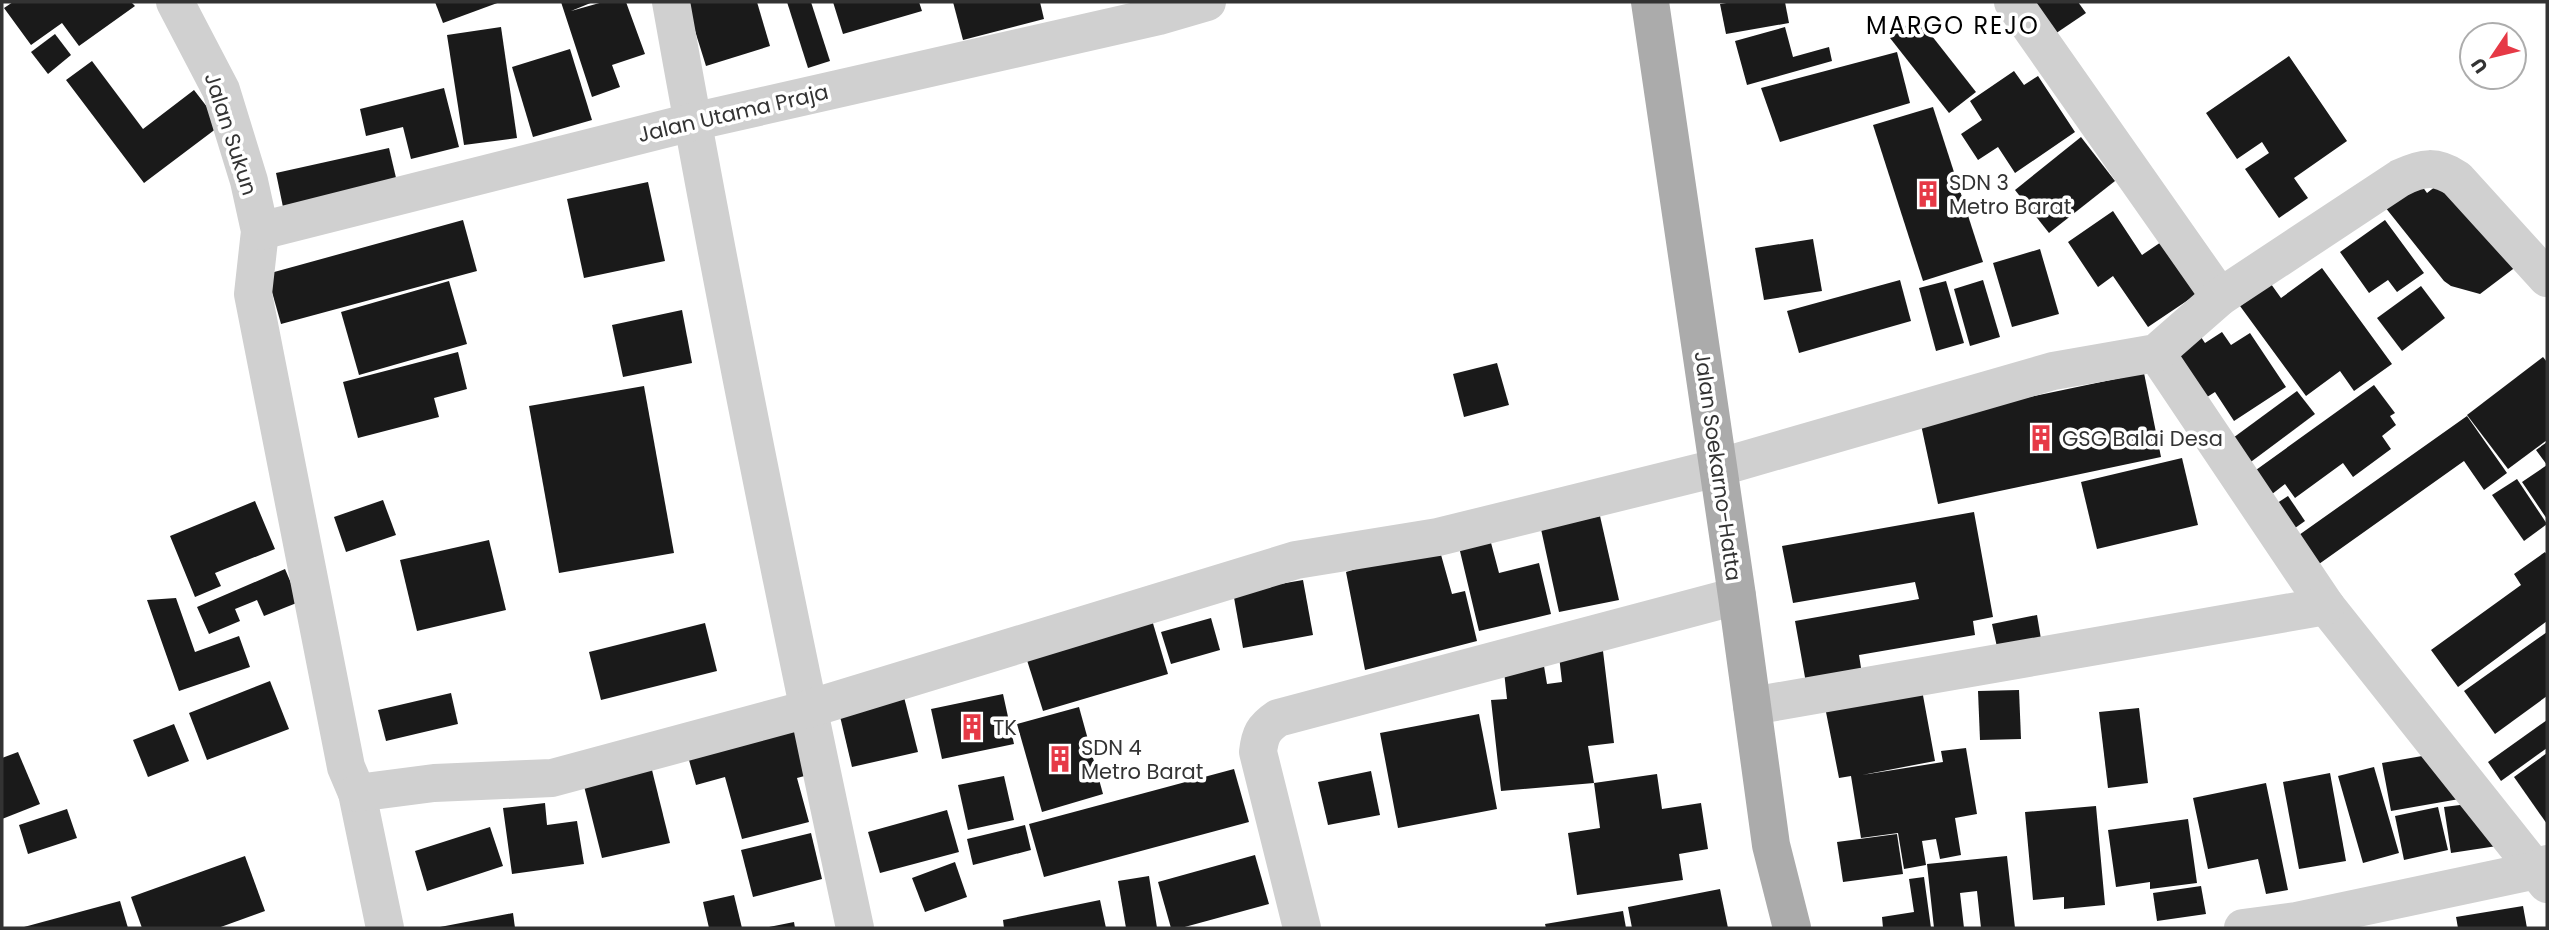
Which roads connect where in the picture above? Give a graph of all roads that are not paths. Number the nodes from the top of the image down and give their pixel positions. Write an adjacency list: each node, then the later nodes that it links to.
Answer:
1 (175, 2): 8 (street, Jalan Sukun)
2 (671, 2): 7 (street)
3 (1207, 2): 6 (street, Jalan Utama Praja)
4 (1650, 2): 12 (main road, Jalan Soekarno-Hatta)
5 (2013, 2): 10 (street)
6 (1157, 9): 7 (street, Jalan Utama Praja)
7 (692, 122): 8 (street, Jalan Utama Praja); 16 (street)
8 (260, 231): 17 (street, Jalan Sukun)
9 (2547, 278): 10 (street)
10 (2220, 297): 11 (street)
11 (2156, 353): 12 (street); 14 (street)
12 (1717, 468): 13 (main road, Jalan Soekarno-Hatta); 16 (street)
13 (1737, 596): 15 (main road, Jalan Soekarno-Hatta); 22 (street)
14 (2326, 606): 15 (street); 18 (street)
15 (1752, 706): 23 (main road, Jalan Soekarno-Hatta)
16 (808, 709): 17 (street); 21 (street)
17 (357, 793): 20 (street, Jalan Sukun)
18 (2544, 873): 19 (street)
19 (2297, 924): 24 (street)
20 (385, 928)
21 (855, 928)
22 (1302, 928)
23 (1792, 928)
24 (2243, 928)

